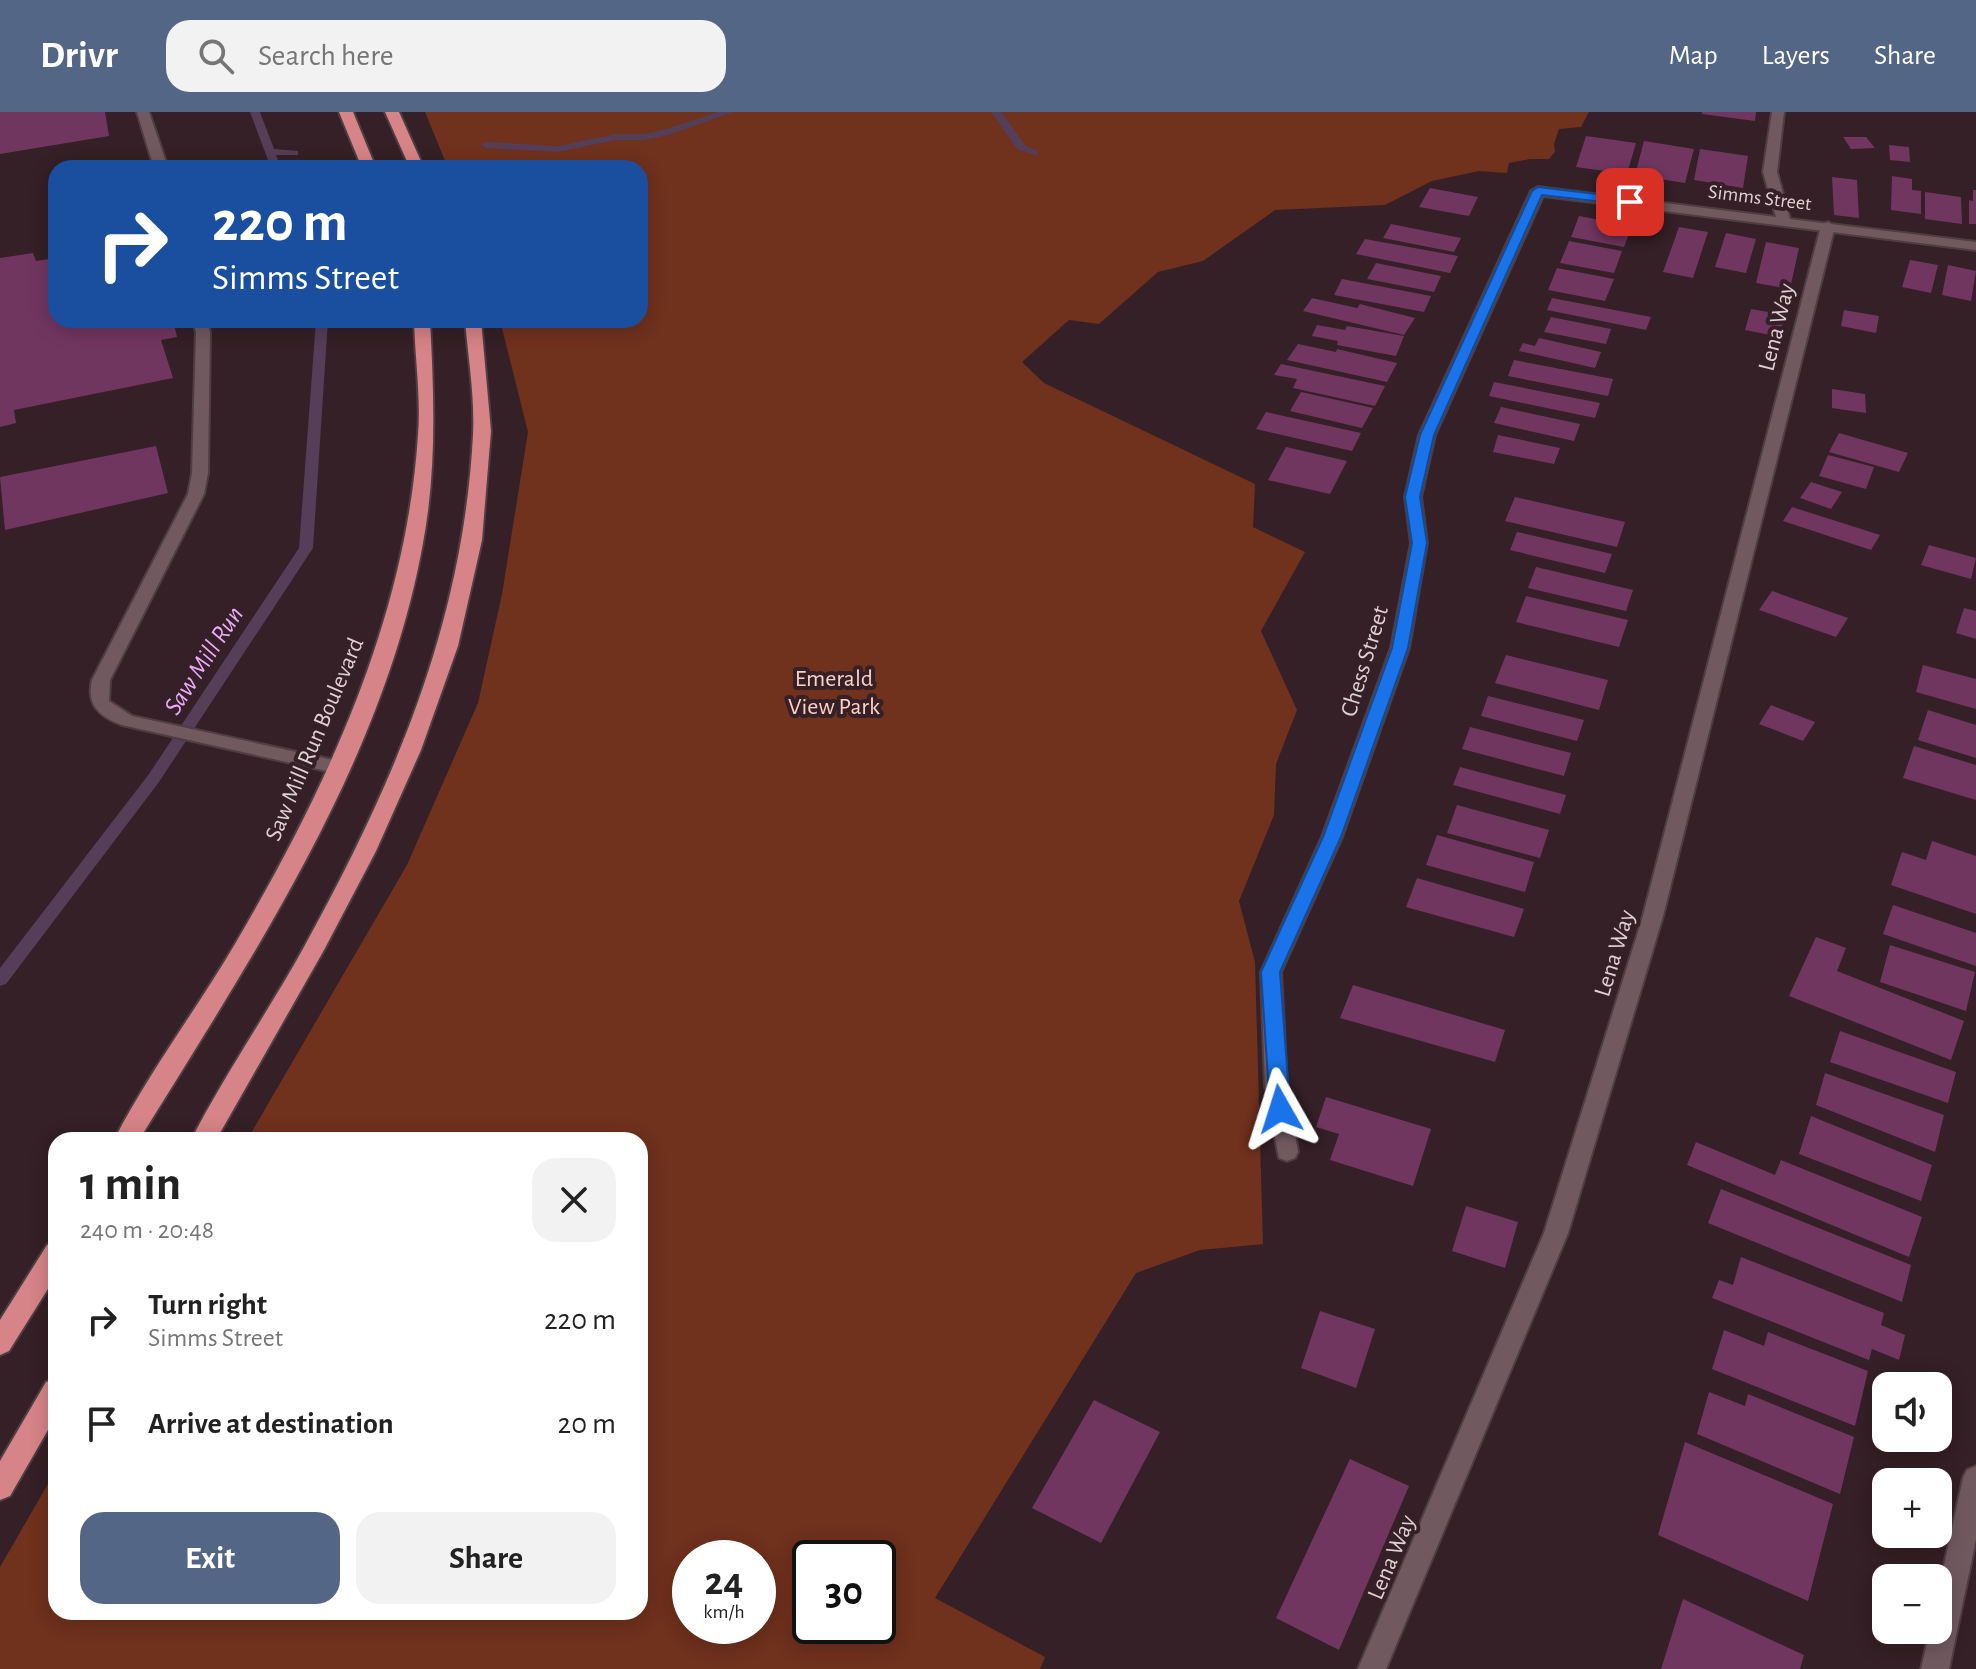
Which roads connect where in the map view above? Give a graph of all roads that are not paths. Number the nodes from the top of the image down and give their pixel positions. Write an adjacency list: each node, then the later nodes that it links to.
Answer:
1 (143, 112): 5 (street)
2 (346, 112): 6 (highway)
3 (392, 112): 7 (highway)
4 (1778, 112): 9 (street)
5 (158, 160)
6 (366, 160)
7 (413, 160)
8 (1538, 191): 9 (street, Simms Street); 18 (street, Chess Street)
9 (1784, 220): 10 (street, Simms Street)
10 (1828, 226): 11 (street, Simms Street); 25 (street, Lena Way)
11 (1976, 246)
12 (202, 328): 15 (street)
13 (423, 328): 15 (highway, Saw Mill Run Boulevard)
14 (474, 328): 17 (highway)
15 (340, 768): 16 (highway, Saw Mill Run Boulevard)
16 (131, 1132)
17 (208, 1132)
18 (1287, 1152)
19 (48, 1266): 20 (highway)
20 (0, 1343)
21 (48, 1405): 23 (highway)
22 (1976, 1478): 24 (street)
23 (0, 1487)
24 (1969, 1558): 26 (street)
25 (1372, 1669)
26 (1935, 1669)

